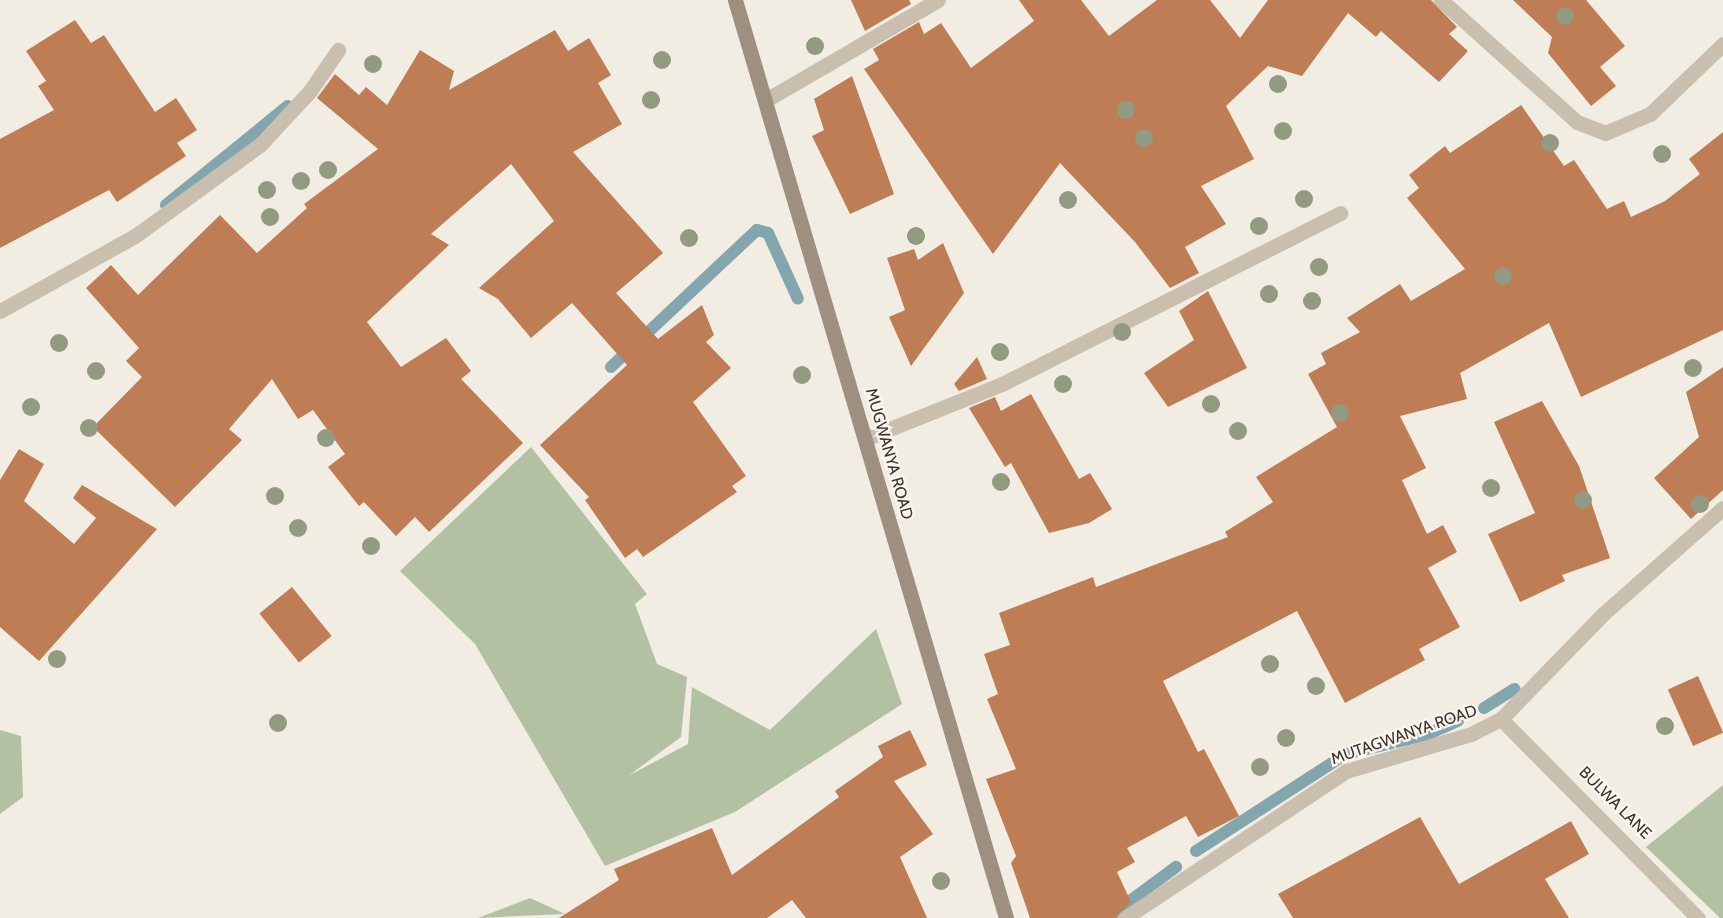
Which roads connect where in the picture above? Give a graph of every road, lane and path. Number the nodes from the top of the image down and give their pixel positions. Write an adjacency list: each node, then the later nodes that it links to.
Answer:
1 (735, 0): 6 (street, MUGWANYA ROAD)
2 (938, 0): 6 (street)
3 (1441, 0): 4 (street)
4 (1723, 44)
5 (338, 50): 8 (street)
6 (766, 100): 9 (street, MUGWANYA ROAD)
7 (1340, 213): 9 (street)
8 (0, 311)
9 (867, 438): 12 (street, MUGWANYA ROAD)
10 (1723, 508): 11 (street, MUTAGWANYA ROAD)
11 (1501, 719): 13 (street, MUTAGWANYA ROAD); 14 (street, BULWA LANE)
12 (1006, 918)
13 (1125, 918)
14 (1698, 918)

